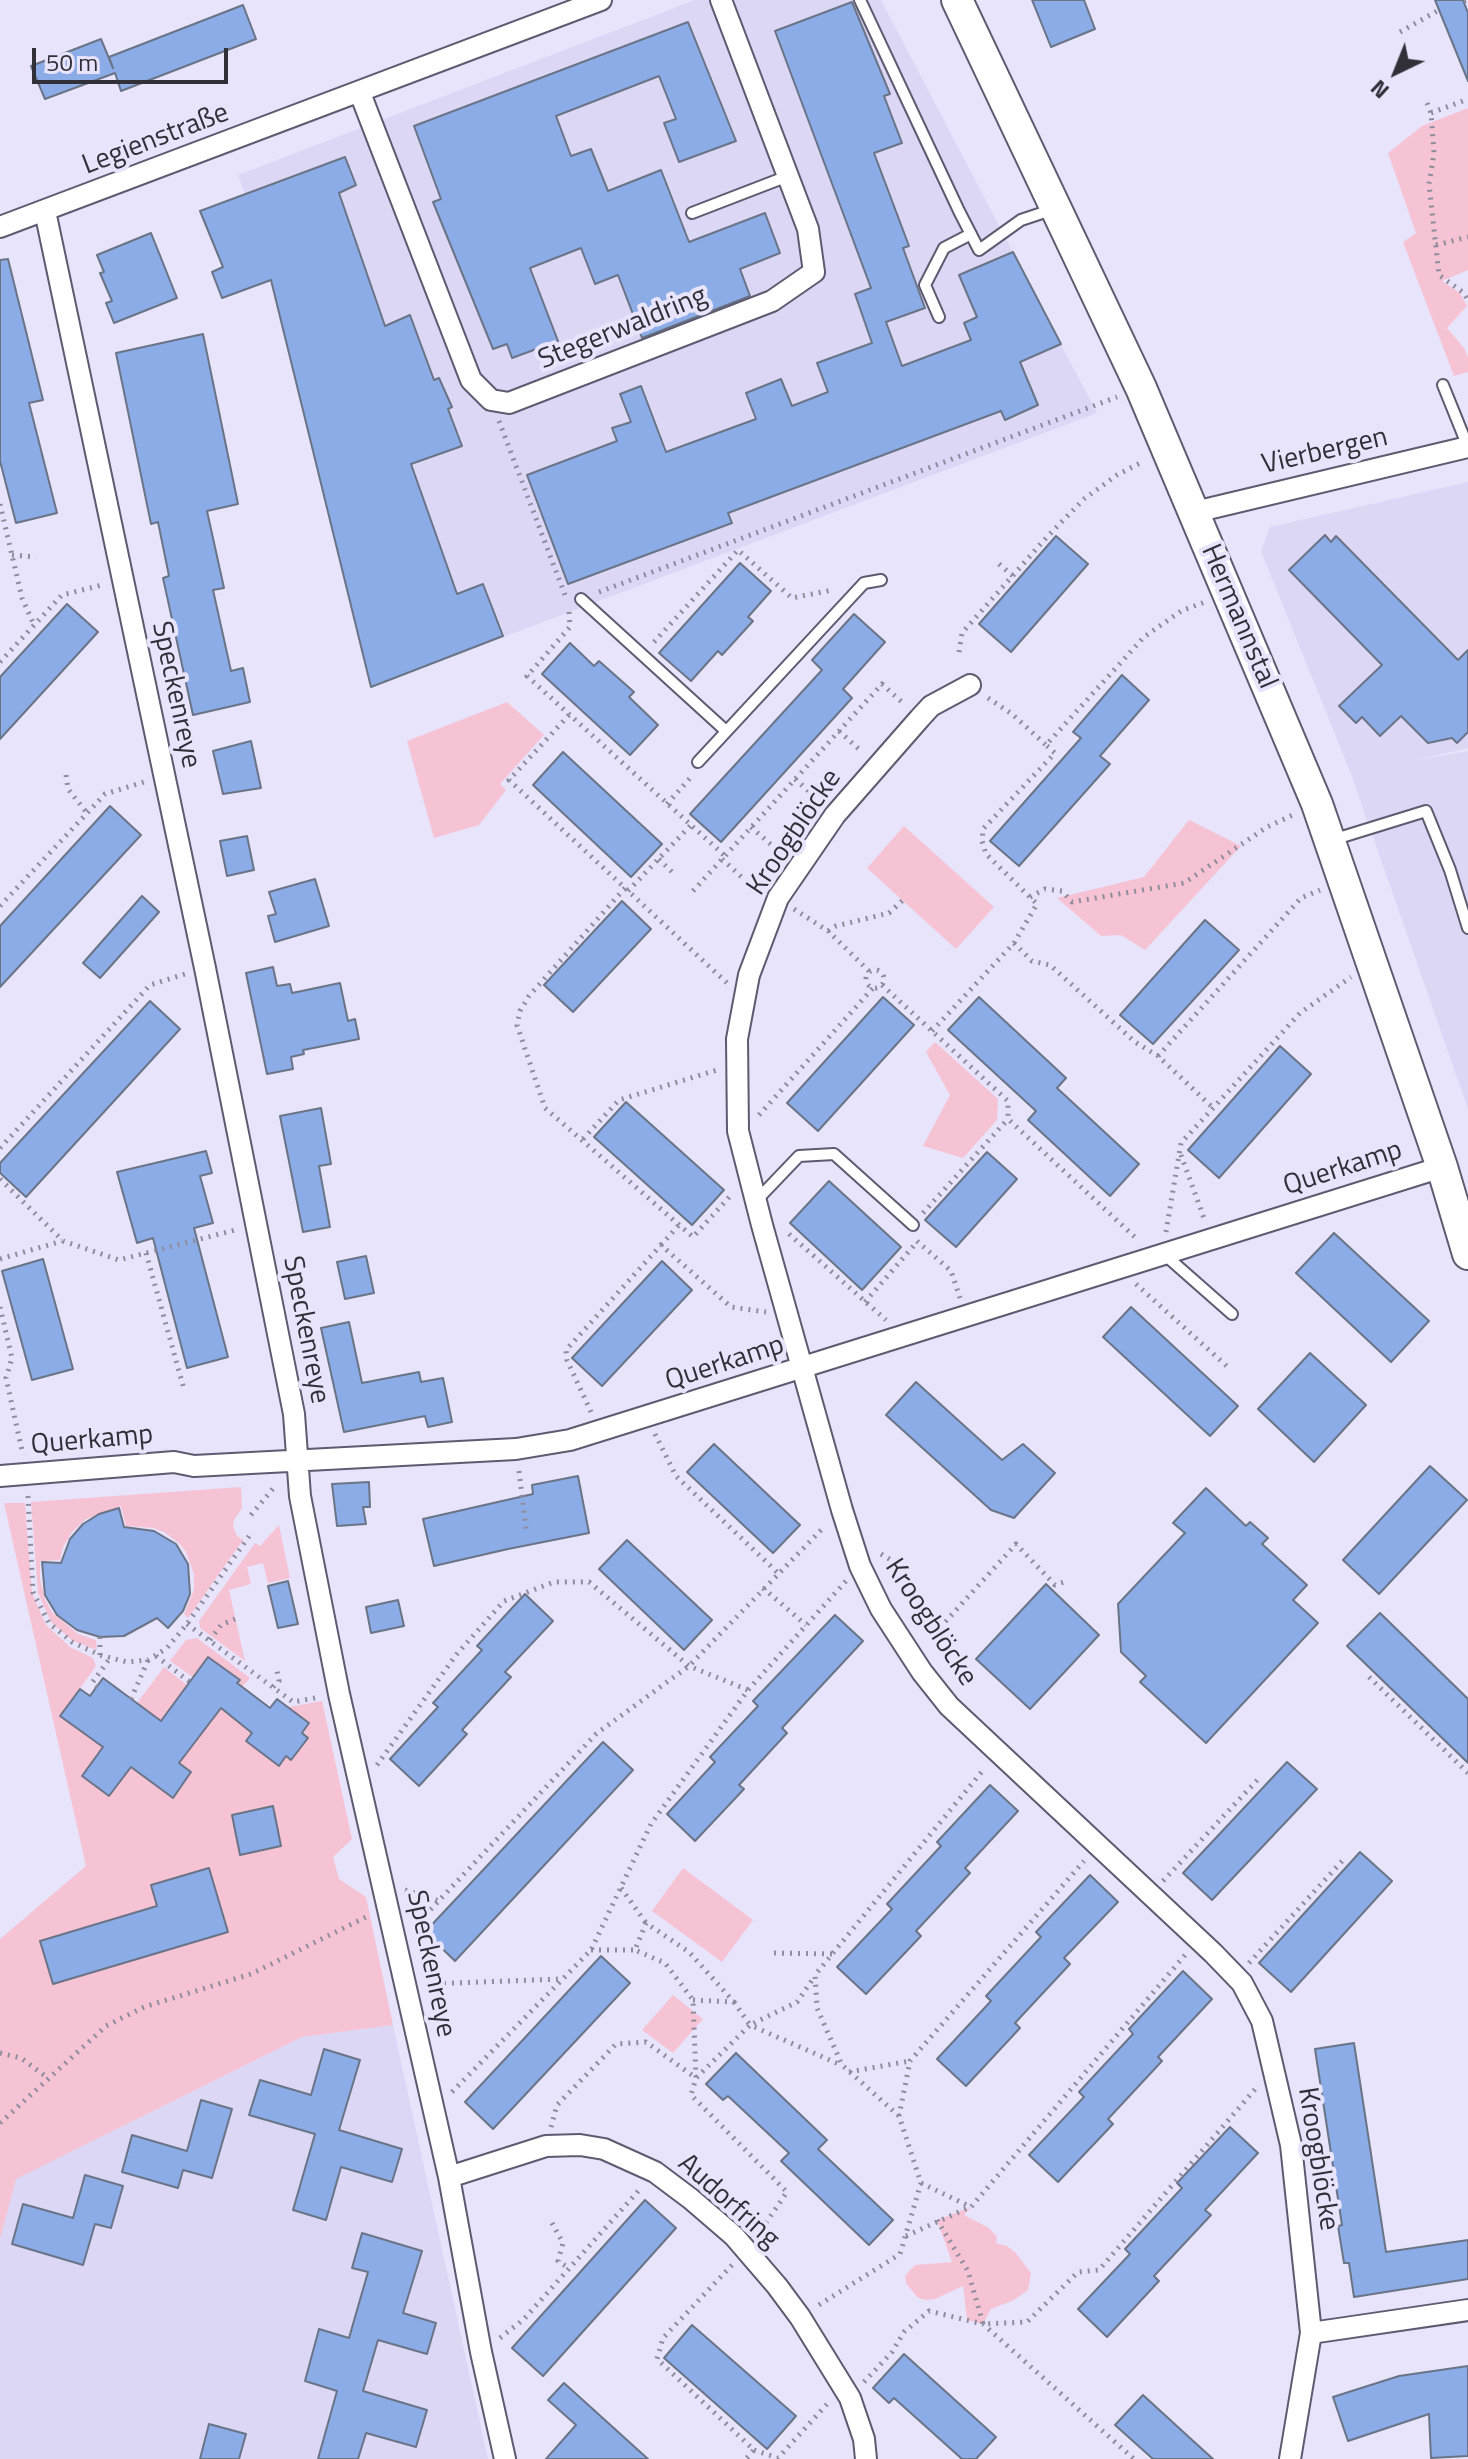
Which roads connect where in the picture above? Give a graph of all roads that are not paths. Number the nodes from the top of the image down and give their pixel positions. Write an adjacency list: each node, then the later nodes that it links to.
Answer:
1 (601, 0): 5 (street, Legienstraße)
2 (721, 0): 6 (street, Stegerwaldring)
3 (860, 0): 11 (lane)
4 (957, 0): 7 (street, Hermannstal)
5 (360, 93): 6 (street, Stegerwaldring); 8 (street, Legienstraße)
6 (788, 176): 9 (lane)
7 (1056, 208): 11 (lane); 15 (street, Hermannstal)
8 (45, 211): 10 (street, Legienstraße); 30 (street, Speckenreye)
9 (692, 213)
10 (0, 227)
11 (971, 234): 12 (lane)
12 (939, 317)
13 (1443, 385): 14 (lane)
14 (1468, 447): 15 (street, Vierbergen)
15 (1195, 512): 21 (street, Hermannstal)
16 (881, 580): 19 (lane)
17 (581, 599): 19 (lane)
18 (970, 685): 24 (street, Kroogblöcke)
19 (726, 731): 20 (lane)
20 (698, 762)
21 (1330, 841): 22 (lane); 23 (street, Hermannstal)
22 (1468, 928)
23 (1442, 1167): 26 (street, Hermannstal); 27 (street, Querkamp)
24 (756, 1201): 25 (lane); 29 (street, Kroogblöcke)
25 (913, 1225)
26 (1468, 1254)
27 (1161, 1256): 28 (lane); 29 (street, Querkamp)
28 (1232, 1314)
29 (802, 1369): 30 (street, Querkamp); 34 (street, Kroogblöcke)
30 (297, 1460): 31 (street, Querkamp); 32 (street, Speckenreye)
31 (0, 1476)
32 (449, 2177): 35 (street, Speckenreye); 36 (street, Audorfring)
33 (1468, 2310): 34 (street)
34 (1311, 2333): 37 (street, Kroogblöcke)
35 (505, 2459)
36 (866, 2459)
37 (1290, 2459)

